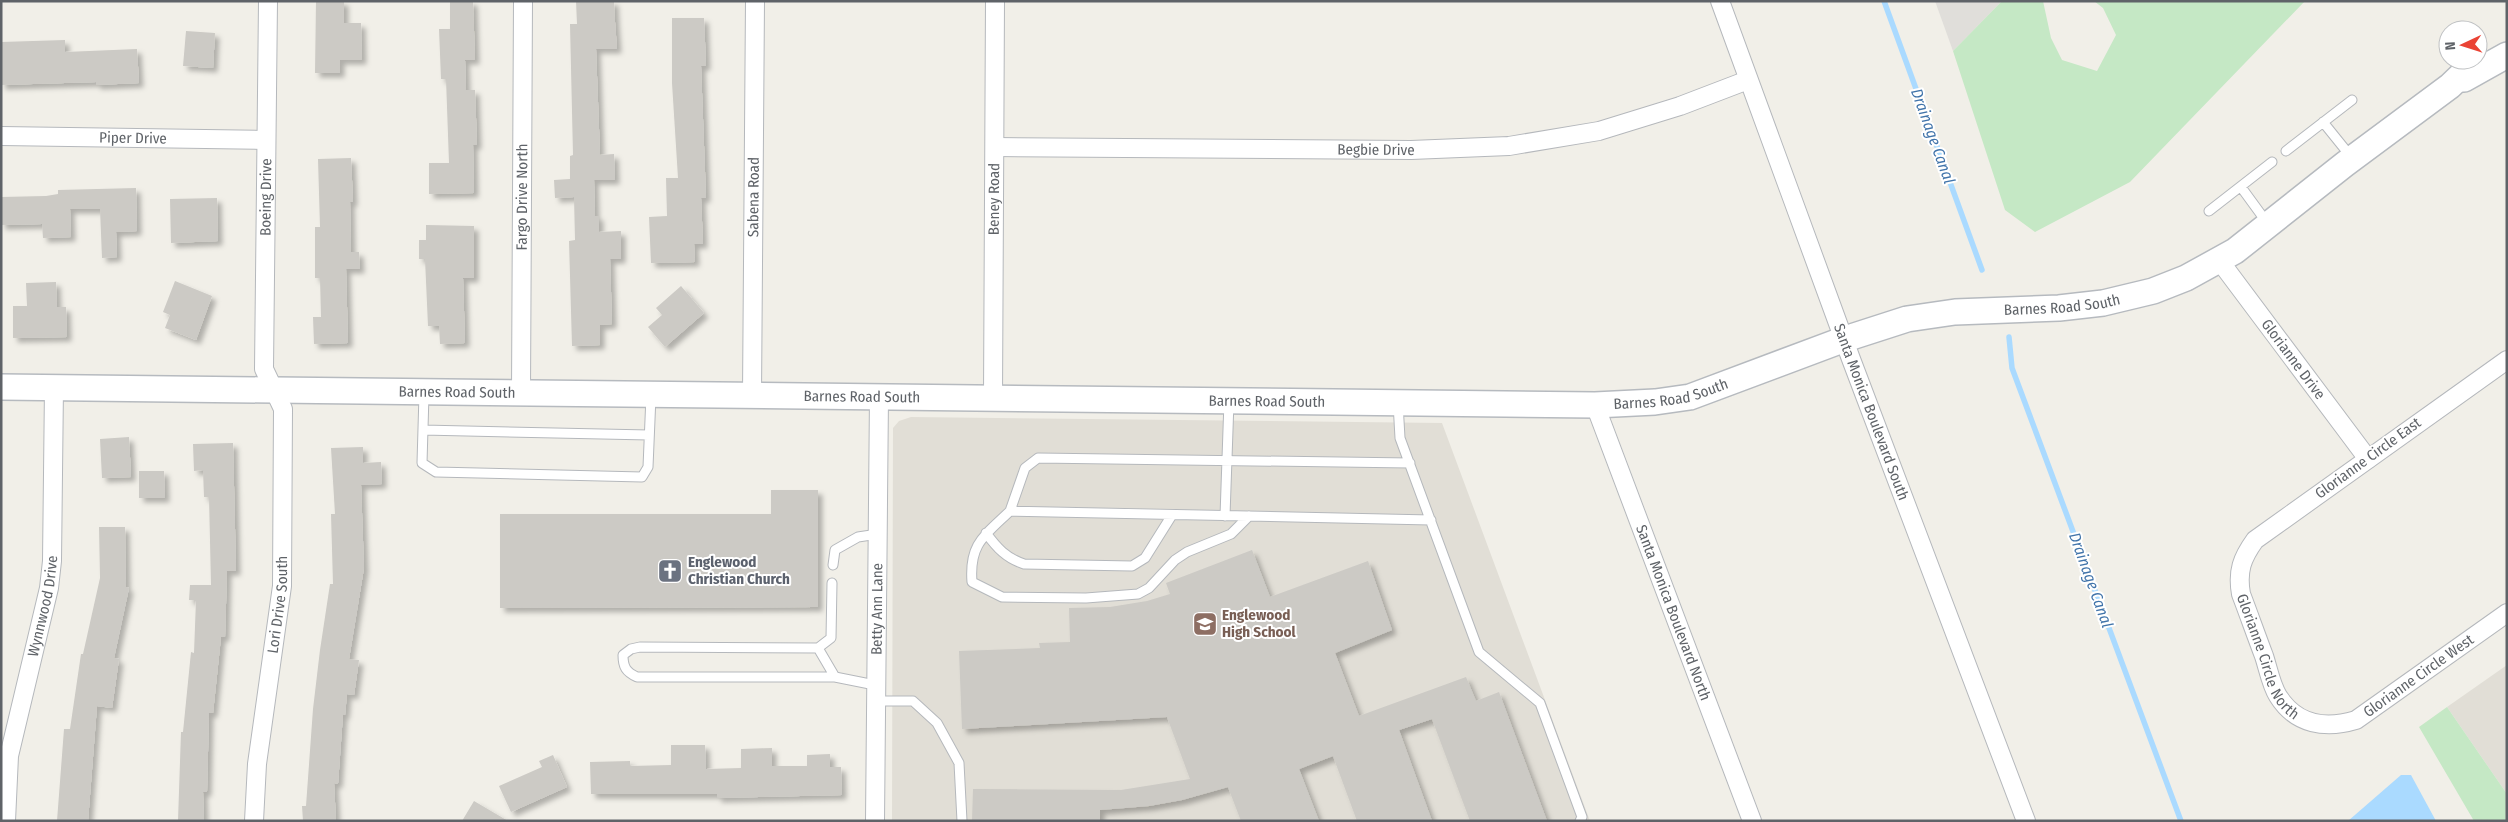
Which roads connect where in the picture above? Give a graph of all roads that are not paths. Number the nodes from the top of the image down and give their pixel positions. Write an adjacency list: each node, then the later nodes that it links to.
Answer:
1 (268, 1): 15 (street, Boeing Drive)
2 (523, 1): 30 (street, Fargo Drive North)
3 (755, 1): 32 (street, Sabena Road)
4 (995, 1): 16 (street, Beney Road)
5 (1720, 1): 10 (street, Santa Monica Boulevard South)
6 (2507, 35): 7 (street, Barnes Road South)
7 (2488, 50)
8 (2507, 55): 11 (street, Barnes Road South)
9 (2466, 70): 11 (street, Barnes Road South)
10 (1748, 80): 16 (street, Begbie Drive); 24 (street, Santa Monica Boulevard South)
11 (2450, 86): 18 (street, Barnes Road South)
12 (2352, 100): 13 (lane)
13 (2323, 122): 17 (lane); 18 (lane)
14 (1, 136): 15 (street, Piper Drive)
15 (265, 140): 28 (street, Boeing Drive)
16 (995, 147): 34 (street, Beney Road)
17 (2286, 151)
18 (2352, 158): 22 (street, Barnes Road South)
19 (2272, 162): 20 (lane)
20 (2241, 187): 21 (lane); 22 (lane)
21 (2209, 211)
22 (2268, 224): 23 (street, Barnes Road South)
23 (2219, 260): 24 (street, Barnes Road South); 40 (street, Glorianne Drive)
24 (1845, 338): 37 (street, Barnes Road South); 64 (street, Santa Monica Boulevard South)
25 (2507, 360): 40 (street, Glorianne Circle East)
26 (1, 387): 27 (street, Barnes Road South)
27 (54, 387): 28 (street, Barnes Road South); 59 (street, Wynnwood Drive)
28 (275, 390): 29 (street, Barnes Road South); 60 (street, Lori Drive South)
29 (424, 392): 30 (street, Barnes Road South); 38 (lane)
30 (521, 392): 31 (street, Barnes Road South)
31 (651, 394): 32 (street, Barnes Road South); 39 (lane)
32 (752, 395): 33 (street, Barnes Road South)
33 (879, 396): 34 (street, Barnes Road South); 49 (street, Betty Ann Lane)
34 (993, 398): 35 (street, Barnes Road South)
35 (1230, 401): 36 (street, Barnes Road South); 41 (lane)
36 (1398, 403): 37 (street, Barnes Road South); 42 (lane)
37 (1595, 405): 63 (street, Santa Monica Boulevard North)
38 (423, 430): 39 (lane); 39 (lane)
39 (649, 434)
40 (2368, 459): 51 (street, Glorianne Circle East)
41 (1228, 461): 42 (lane); 43 (lane); 45 (lane)
42 (1410, 463): 47 (lane)
43 (1010, 511): 44 (lane); 48 (lane)
44 (1172, 515): 45 (lane); 48 (lane)
45 (1225, 516): 46 (lane)
46 (1249, 516): 47 (lane); 48 (lane)
47 (1431, 520): 58 (lane)
48 (986, 533)
49 (878, 534): 50 (lane); 56 (street, Betty Ann Lane)
50 (833, 565)
51 (2240, 566): 57 (street, Glorianne Circle North)
52 (832, 583): 54 (lane)
53 (2507, 613): 57 (street, Glorianne Circle West)
54 (818, 648): 55 (lane); 55 (lane)
55 (835, 677): 56 (lane)
56 (875, 693): 61 (street, Betty Ann Lane); 62 (lane)
57 (2324, 725)
58 (1584, 819)
59 (6, 821)
60 (254, 821)
61 (875, 821)
62 (962, 821)
63 (1752, 821)
64 (2026, 821)

